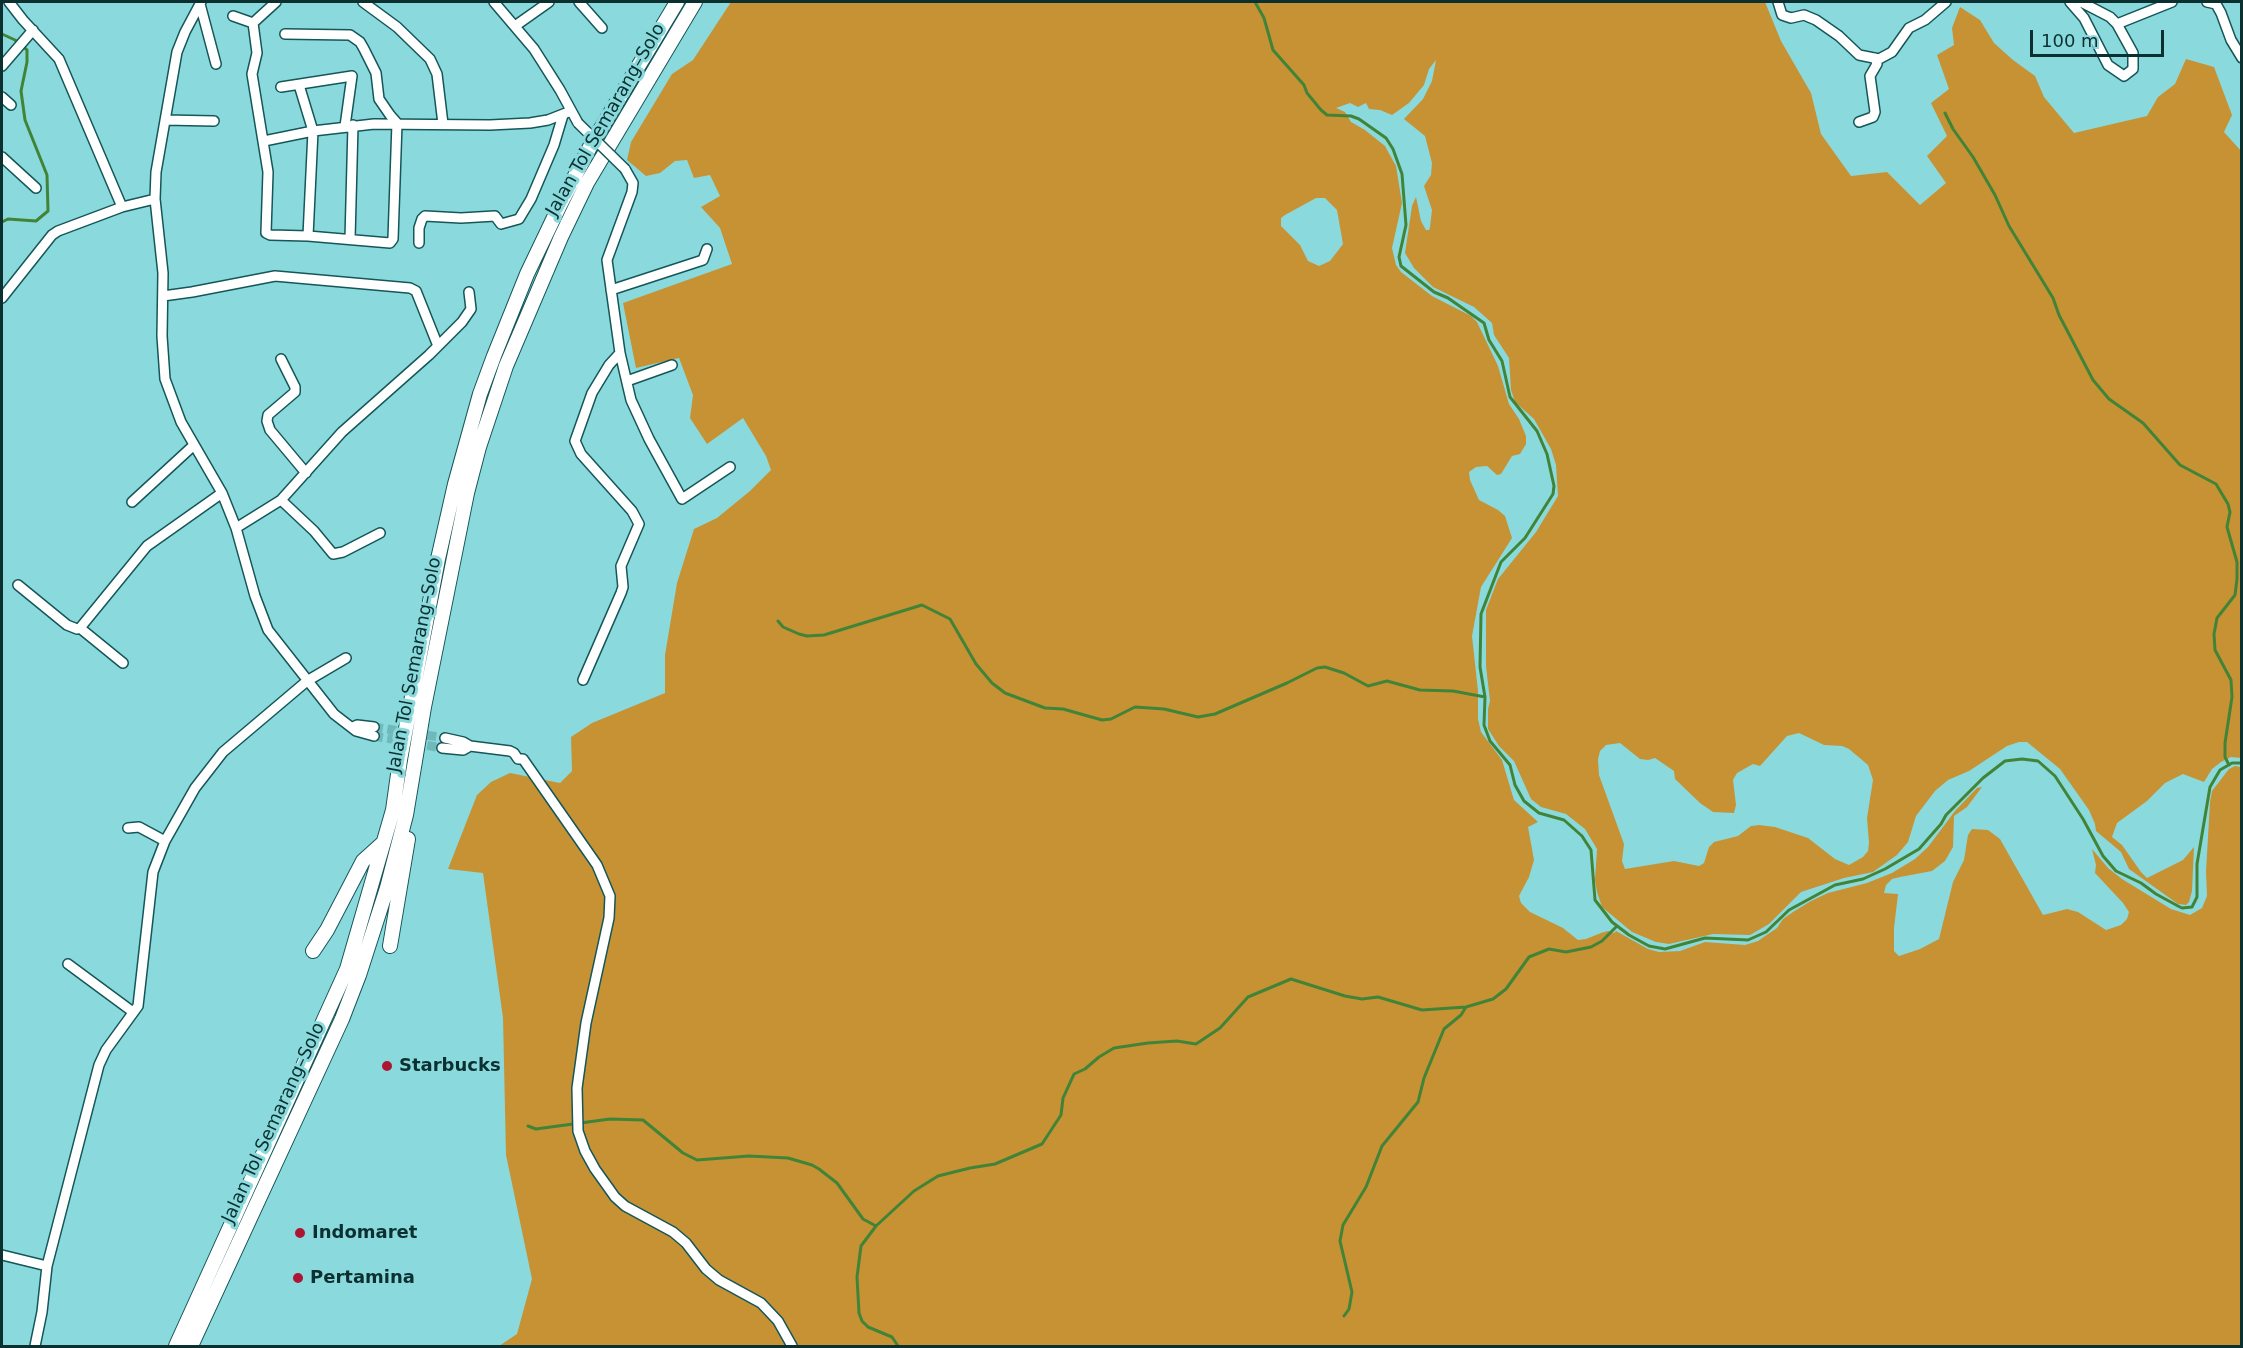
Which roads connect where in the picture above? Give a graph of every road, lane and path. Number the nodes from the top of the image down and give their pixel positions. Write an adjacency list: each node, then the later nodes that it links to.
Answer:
1 (9, 2): 21 (street)
2 (276, 2): 17 (street)
3 (494, 2): 19 (street)
4 (549, 2): 19 (street)
5 (579, 2): 20 (street)
6 (677, 2): 78 (highway, Jalan Tol Semarang–Solo)
7 (695, 2): 75 (highway, Jalan Tol Semarang–Solo)
8 (1778, 2): 23 (street)
9 (1946, 2): 23 (street)
10 (2070, 2): 18 (street)
11 (2081, 2): 18 (street)
12 (2172, 2): 18 (street)
13 (2216, 2): 24 (street)
14 (201, 3): 25 (street); 32 (street)
15 (368, 3): 36 (street)
16 (233, 16): 17 (street)
17 (253, 23): 39 (street)
18 (2118, 24)
19 (515, 26): 31 (street)
20 (602, 28)
21 (33, 30): 26 (street); 43 (street)
22 (285, 34): 35 (street)
23 (1875, 58): 34 (street)
24 (2241, 58)
25 (216, 64)
26 (2, 66)
27 (299, 85): 28 (street); 37 (street); 38 (street)
28 (282, 87)
29 (2, 97): 30 (street)
30 (11, 105)
31 (567, 113): 36 (street); 46 (street); 48 (street, bridge)
32 (165, 120): 33 (street); 42 (street)
33 (214, 121)
34 (1859, 122)
35 (398, 123): 36 (street); 37 (street); 45 (street)
36 (443, 124)
37 (349, 126): 38 (street); 45 (street)
38 (313, 131): 39 (street); 44 (street)
39 (264, 141): 44 (street)
40 (2, 157): 41 (street)
41 (36, 188)
42 (155, 199): 43 (street); 50 (street)
43 (122, 207): 51 (street)
44 (308, 236): 45 (street)
45 (350, 239)
46 (419, 243)
47 (707, 249): 48 (street)
48 (611, 290): 53 (street)
49 (469, 292): 52 (street)
50 (163, 296): 52 (street); 57 (street)
51 (2, 298)
52 (438, 346): 59 (street)
53 (620, 353): 56 (street); 69 (street)
54 (281, 359): 59 (street)
55 (672, 365): 56 (street)
56 (627, 381): 58 (street)
57 (194, 445): 60 (street); 62 (street)
58 (730, 467)
59 (306, 473): 61 (street)
60 (222, 493): 63 (street); 66 (street)
61 (281, 500): 63 (street); 64 (street)
62 (132, 502)
63 (236, 528): 70 (street)
64 (381, 533)
65 (18, 585): 66 (street)
66 (80, 628): 68 (street)
67 (346, 658): 70 (street)
68 (123, 663)
69 (583, 680)
70 (307, 681): 71 (street); 77 (street)
71 (374, 731)
72 (445, 738): 73 (street)
73 (470, 746): 74 (street); 88 (street)
74 (442, 748)
75 (412, 778): 79 (highway); 87 (highway, Jalan Tol Semarang–Solo)
76 (128, 828): 77 (street)
77 (165, 842): 82 (street)
78 (384, 843): 80 (highway); 86 (highway, Jalan Tol Semarang–Solo)
79 (390, 946)
80 (313, 951)
81 (68, 963): 82 (street)
82 (134, 1012): 84 (street)
83 (2, 1255): 84 (street)
84 (47, 1266): 85 (street)
85 (35, 1347)
86 (176, 1347)
87 (191, 1347)
88 (792, 1347)

